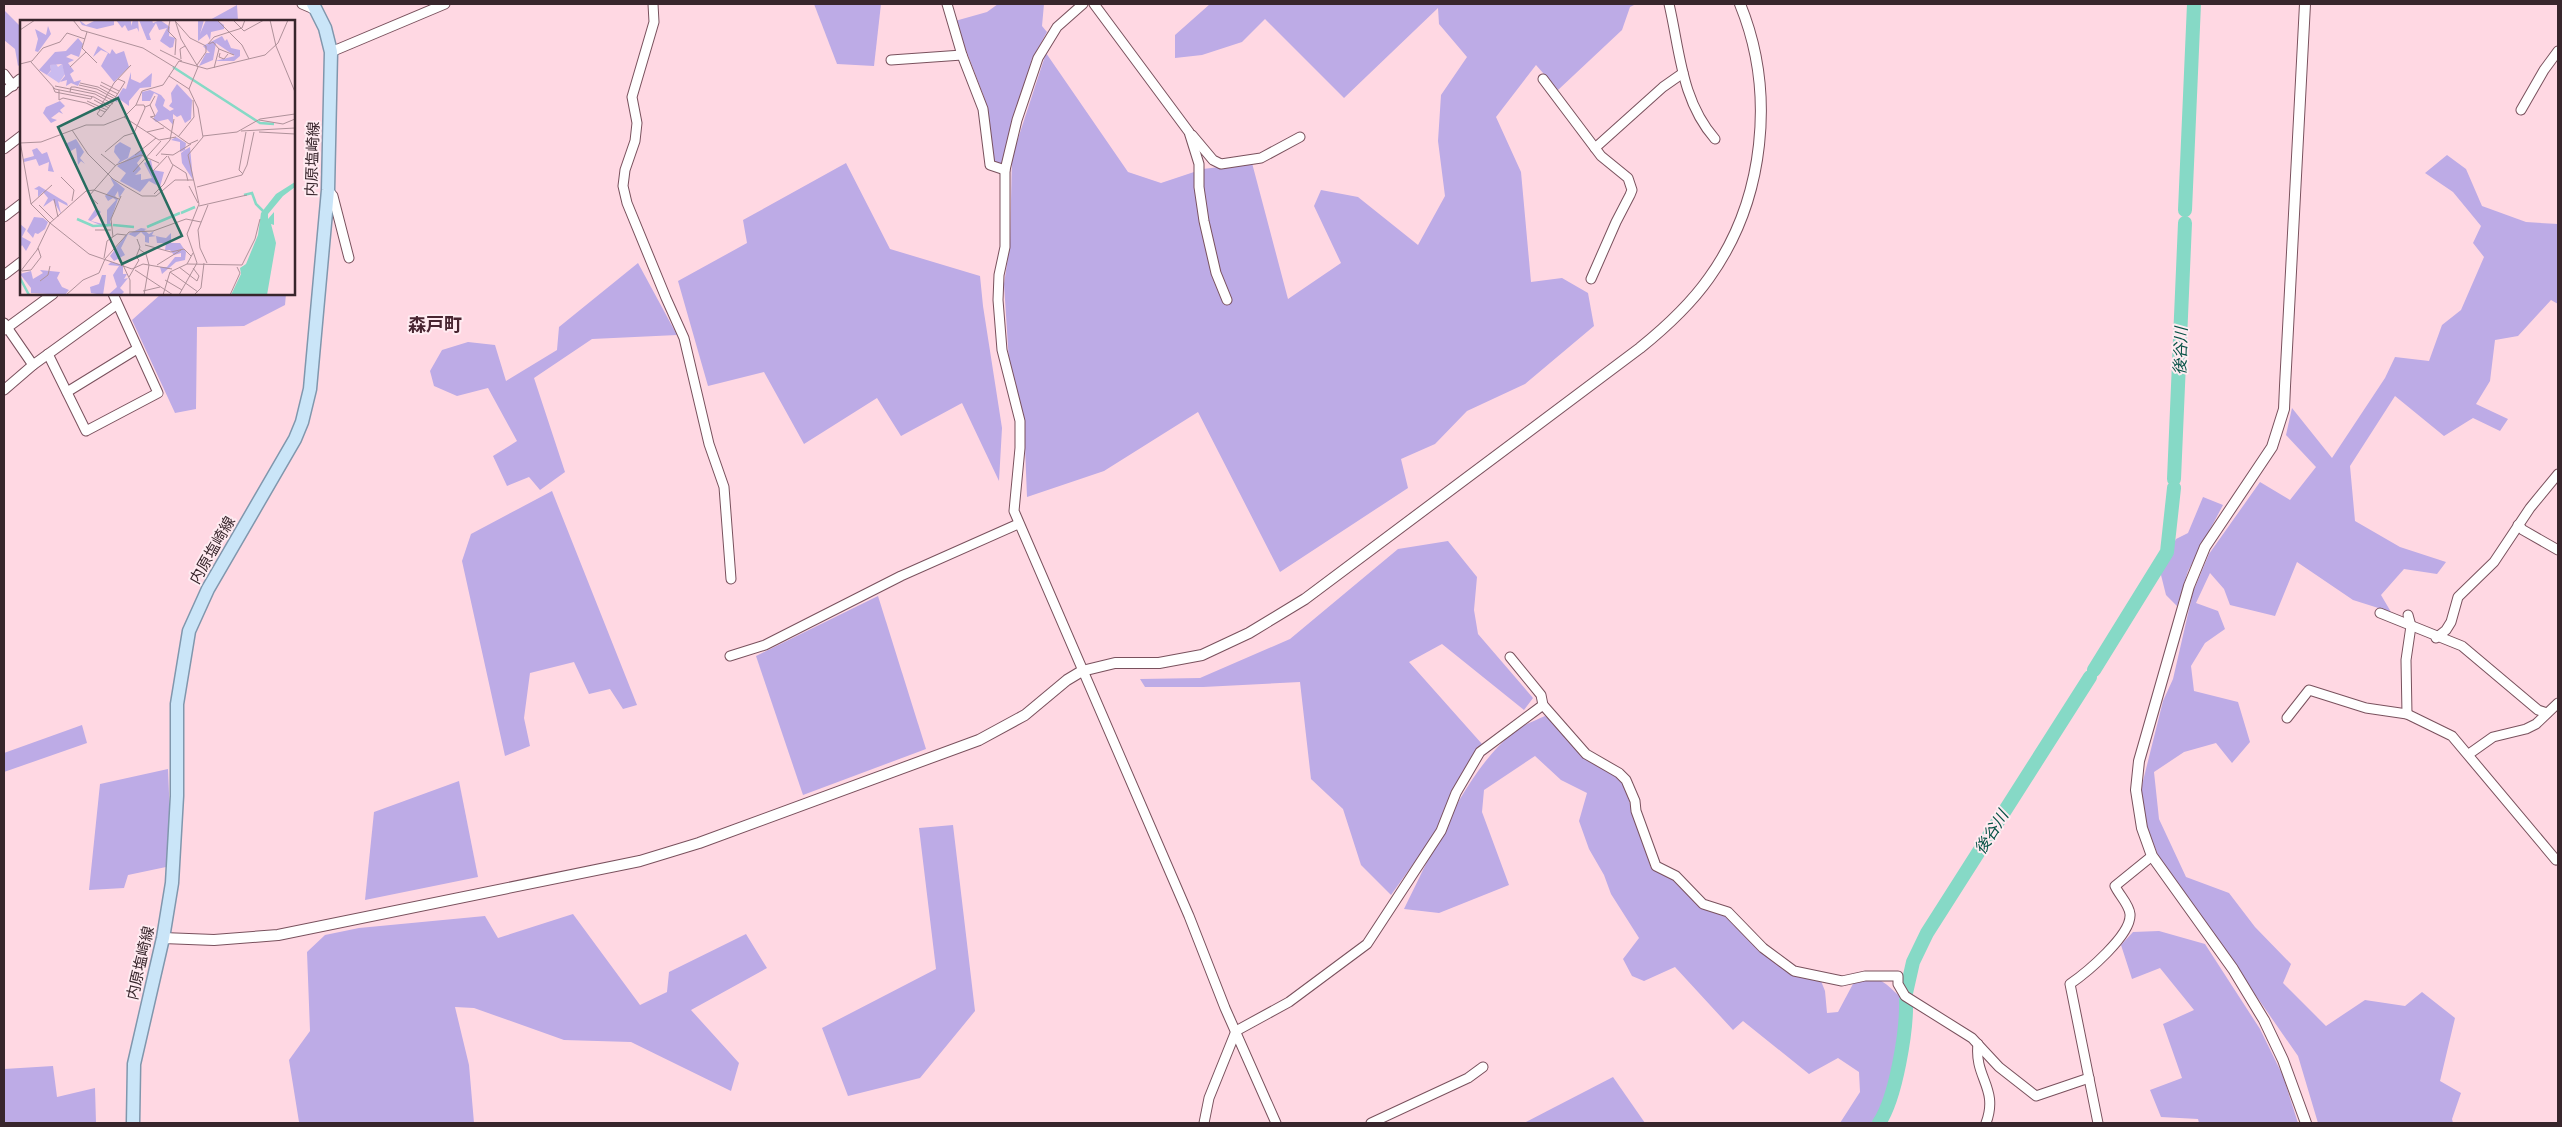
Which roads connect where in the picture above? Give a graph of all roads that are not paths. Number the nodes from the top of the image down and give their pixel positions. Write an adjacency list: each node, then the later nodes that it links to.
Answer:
1 (302, 4): 10 (street)
2 (444, 4): 12 (street)
3 (653, 4): 49 (street)
4 (947, 4): 13 (street)
5 (1083, 4): 27 (street)
6 (1094, 4): 21 (street)
7 (1669, 4): 15 (street)
8 (1740, 4): 56 (street)
9 (2305, 4): 63 (street)
10 (315, 7): 12 (main road, 内原塩崎線)
11 (2558, 51): 20 (street)
12 (330, 52): 28 (main road, 内原塩崎線)
13 (962, 55): 14 (street); 27 (street)
14 (891, 60)
15 (1682, 73): 24 (street); 25 (street)
16 (4, 74): 18 (street)
17 (1543, 79): 25 (street)
18 (17, 84): 19 (street)
19 (4, 92)
20 (2521, 110)
21 (1188, 132): 23 (street); 37 (street)
22 (20, 137): 26 (street)
23 (1300, 137)
24 (1715, 139)
25 (1595, 148): 34 (street)
26 (4, 149)
27 (1005, 170): 46 (street)
28 (328, 190): 31 (street); 65 (main road, 内原塩崎線)
29 (20, 205): 30 (street)
30 (4, 217)
31 (349, 258)
32 (20, 263): 33 (street)
33 (4, 275)
34 (1591, 279)
35 (51, 295): 39 (street)
36 (113, 295): 38 (street)
37 (1227, 300)
38 (116, 305): 40 (street); 41 (street)
39 (5, 326): 42 (street)
40 (137, 349): 44 (street); 44 (street)
41 (48, 354): 42 (street); 44 (street)
42 (33, 364): 43 (street)
43 (4, 390)
44 (67, 392)
45 (2558, 474): 47 (street)
46 (1018, 524): 54 (street); 56 (street)
47 (2518, 525): 48 (street); 53 (street)
48 (2558, 550)
49 (732, 579)
50 (2380, 613): 52 (street)
51 (2408, 615): 52 (street)
52 (2411, 626): 53 (street); 59 (street)
53 (2436, 638): 60 (street)
54 (730, 656)
55 (1510, 657): 58 (street)
56 (1082, 671): 65 (street); 66 (street)
57 (2558, 703): 60 (street)
58 (1543, 705): 66 (street); 67 (street)
59 (2406, 714): 61 (street); 62 (street)
60 (2547, 714): 62 (street)
61 (2286, 718)
62 (2469, 754): 64 (street)
63 (2152, 856): 69 (street); 76 (street)
64 (2558, 859)
65 (163, 938): 70 (main road, 内原塩崎線)
66 (1236, 1031): 71 (street); 72 (street)
67 (1978, 1044): 69 (street); 74 (street)
68 (1483, 1067): 73 (street)
69 (2089, 1078): 75 (street)
70 (133, 1123)
71 (1204, 1123)
72 (1276, 1123)
73 (1370, 1123)
74 (1986, 1123)
75 (2098, 1123)
76 (2306, 1123)

